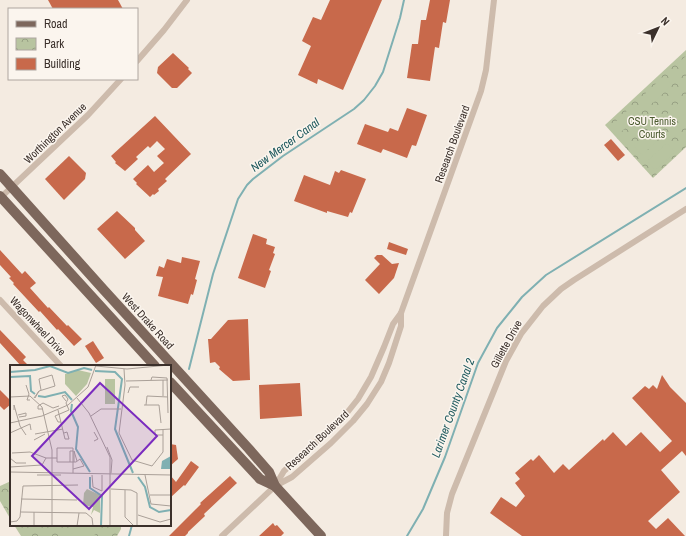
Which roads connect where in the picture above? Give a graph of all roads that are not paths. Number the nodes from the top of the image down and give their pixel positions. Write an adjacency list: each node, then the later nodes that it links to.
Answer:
1 (187, 0): 3 (street)
2 (494, 0): 10 (street, Research Boulevard)
3 (138, 60)
4 (120, 80): 6 (street, Worthington Avenue)
5 (0, 174): 6 (main road, West Drake Road)
6 (12, 187): 7 (street, Worthington Avenue); 15 (main road, West Drake Road)
7 (0, 197): 12 (main road)
8 (686, 209): 19 (street, Gillette Drive)
9 (0, 300): 11 (street, Wagonwheel Drive)
10 (401, 313): 16 (street, Research Boulevard); 16 (street, Research Boulevard)
11 (60, 365)
12 (154, 365)
13 (171, 383): 14 (main road, West Drake Road)
14 (184, 397): 15 (main road); 16 (main road, West Drake Road)
15 (210, 406): 16 (main road, West Drake Road)
16 (275, 486): 17 (street); 18 (main road, West Drake Road)
17 (222, 536)
18 (321, 536)
19 (446, 536)

